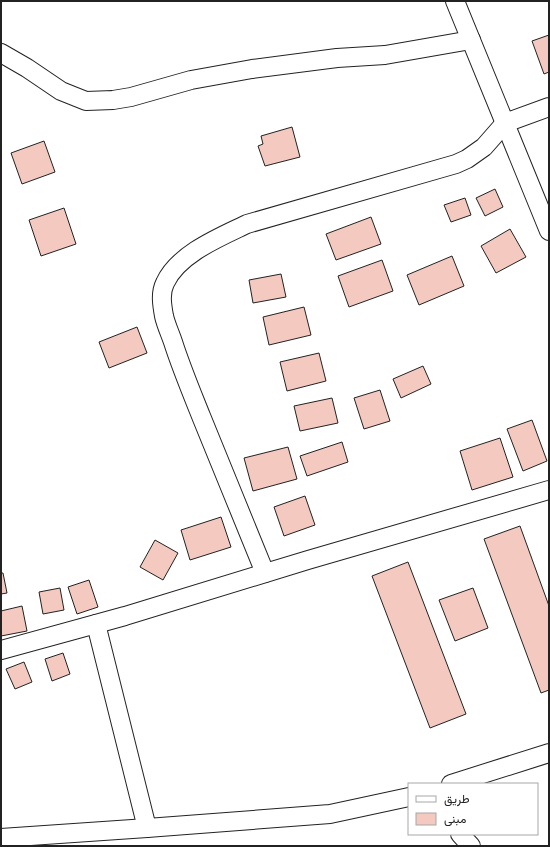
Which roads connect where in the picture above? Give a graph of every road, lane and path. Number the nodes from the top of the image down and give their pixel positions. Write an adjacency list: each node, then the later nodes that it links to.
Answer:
1 (455, 1): 2 (street)
2 (471, 40): 3 (street); 5 (street)
3 (1, 53)
4 (549, 108): 5 (street)
5 (505, 123): 6 (street); 8 (street)
6 (549, 231)
7 (549, 490): 8 (street)
8 (265, 573): 9 (street)
9 (96, 624): 10 (street); 14 (street)
10 (1, 650)
11 (549, 753): 12 (street)
12 (455, 783)
13 (408, 797): 14 (street)
14 (147, 828): 16 (street)
15 (461, 835): 17 (street)
16 (1, 838)
17 (471, 846)

